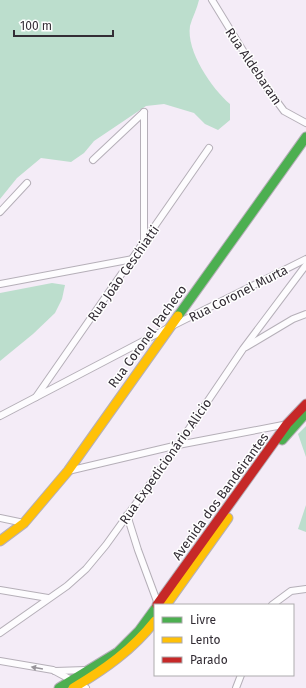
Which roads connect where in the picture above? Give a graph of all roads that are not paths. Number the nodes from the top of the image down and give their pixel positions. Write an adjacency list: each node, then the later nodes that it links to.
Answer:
1 (212, 0): 2 (street, Rua Aldebaram)
2 (306, 123)
3 (306, 137): 14 (street, Rua Coronel Pacheco)
4 (210, 148): 8 (street, Rua João Ceschiatti)
5 (93, 160): 8 (street)
6 (26, 183): 7 (street)
7 (0, 212)
8 (144, 243): 9 (street, Rua João Ceschiatti)
9 (133, 259): 12 (street); 16 (street, Rua João Ceschiatti)
10 (306, 259): 14 (street, Rua Coronel Murta)
11 (306, 265): 15 (street, Rua Expedicionário Alicio)
12 (0, 284)
13 (306, 314): 15 (street)
14 (170, 327): 16 (street, Rua Coronel Murta); 23 (street, Rua Coronel Pacheco)
15 (243, 349): 22 (street, Rua Expedicionário Alicio)
16 (35, 398): 19 (street, Rua Coronel Murta)
17 (306, 404): 21 (street, Avenida dos Bandeirantes)
18 (306, 413): 20 (street, Avenida dos Bandeirantes)
19 (0, 416)
20 (296, 422): 21 (street); 33 (street, Avenida dos Bandeirantes)
21 (287, 424): 22 (street); 32 (street, Avenida dos Bandeirantes)
22 (178, 445): 23 (street); 24 (street, Rua Expedicionário Alicio)
23 (68, 471): 26 (street, Rua Coronel Pacheco)
24 (127, 515): 30 (street, Rua Expedicionário Alicio); 31 (street)
25 (0, 518): 26 (street)
26 (24, 523): 27 (street, Rua Coronel Pacheco)
27 (0, 541)
28 (306, 589): 34 (street)
29 (0, 590): 30 (street)
30 (48, 598): 37 (street, Rua Expedicionário Alicio)
31 (158, 604)
32 (160, 604)
33 (160, 604)
34 (273, 604)
35 (154, 612): 40 (street, Avenida dos Bandeirantes)
36 (154, 622): 42 (street, Avenida dos Bandeirantes)
37 (0, 633)
38 (0, 661): 39 (street, one-way to 38)
39 (53, 670): 40 (street); 42 (street)
40 (88, 670): 42 (street, Avenida dos Bandeirantes)
41 (241, 676): 44 (street)
42 (77, 685): 43 (street, Avenida dos Bandeirantes)
43 (59, 688)
44 (236, 688)

